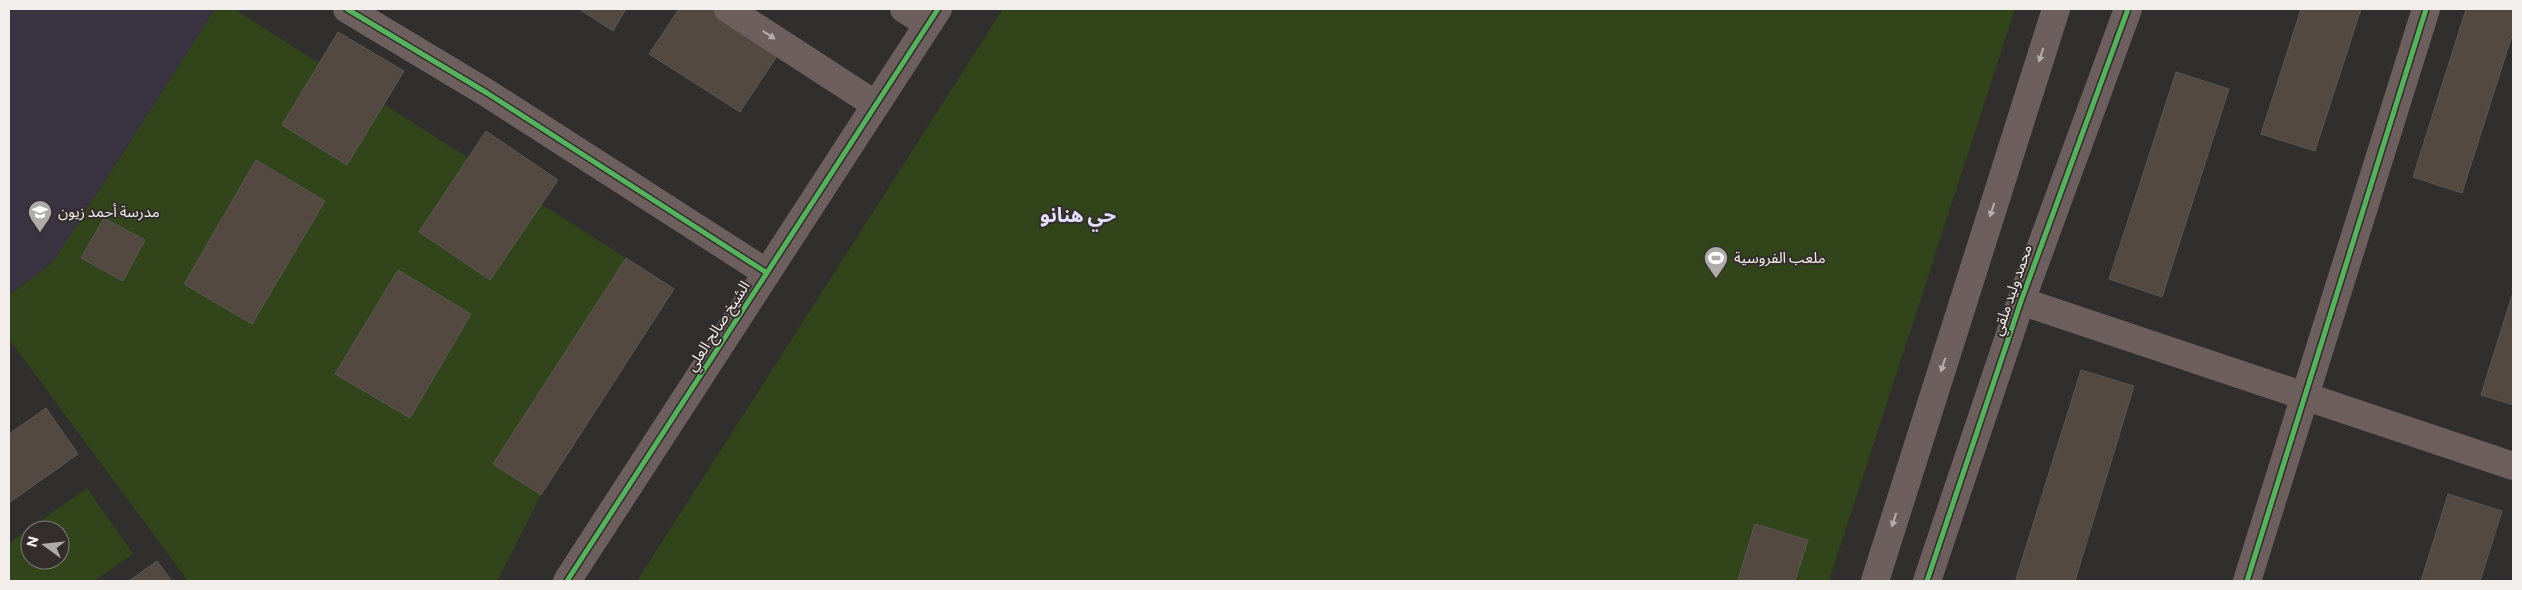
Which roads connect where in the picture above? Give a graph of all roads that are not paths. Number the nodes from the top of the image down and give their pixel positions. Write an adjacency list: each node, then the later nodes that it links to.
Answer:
1 (348, 9): 9 (street)
2 (728, 9): 8 (street, one-way to 8)
3 (904, 9): 7 (street)
4 (2056, 9): 14 (street, one-way to 14)
5 (2128, 9): 10 (street, محمد وليد ملقي)
6 (2426, 9): 11 (street)
7 (933, 16): 8 (street, الشيخ صالح العلي)
8 (876, 105): 9 (street, الشيخ صالح العلي)
9 (767, 273): 13 (street, الشيخ صالح العلي)
10 (2021, 302): 11 (street); 15 (street, محمد وليد ملقي)
11 (2305, 398): 12 (street); 16 (street)
12 (2513, 466)
13 (567, 581)
14 (1875, 581)
15 (1928, 581)
16 (2248, 581)

